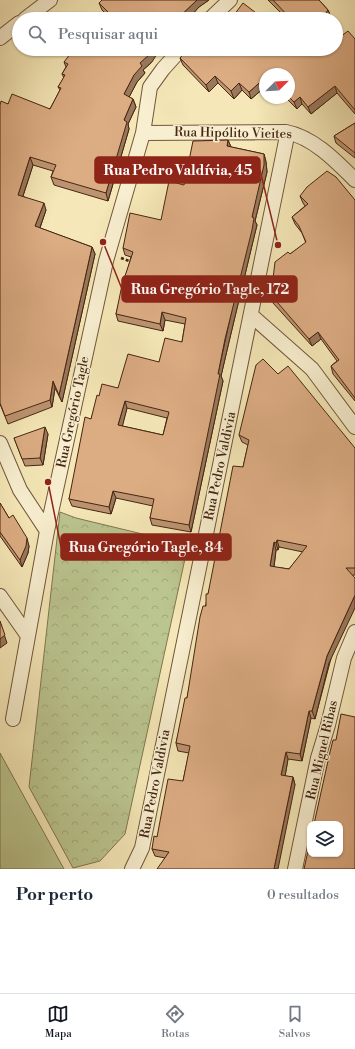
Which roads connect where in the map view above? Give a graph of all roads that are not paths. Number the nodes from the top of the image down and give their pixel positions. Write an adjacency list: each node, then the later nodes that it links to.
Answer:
1 (50, 0): 3 (street)
2 (230, 0): 4 (street)
3 (34, 12)
4 (217, 12)
5 (12, 29): 6 (street)
6 (0, 38)
7 (175, 56): 9 (street, Rua Gregório Tagle)
8 (286, 132): 9 (street, Rua Hipólito Vieites); 10 (street, Rua Hipólito Vieites); 11 (street, Rua Pedro Valdivia)
9 (144, 133): 14 (street, Rua Gregório Tagle)
10 (355, 180)
11 (252, 316): 12 (street); 19 (street, Rua Pedro Valdivia)
12 (355, 427)
13 (0, 443): 14 (street)
14 (47, 531): 17 (street, Rua Gregório Tagle)
15 (0, 596): 17 (street)
16 (355, 632): 20 (street, Rua Miguel Ribas)
17 (28, 636): 18 (street, Rua Gregório Tagle)
18 (13, 719)
19 (132, 869)
20 (295, 869)

